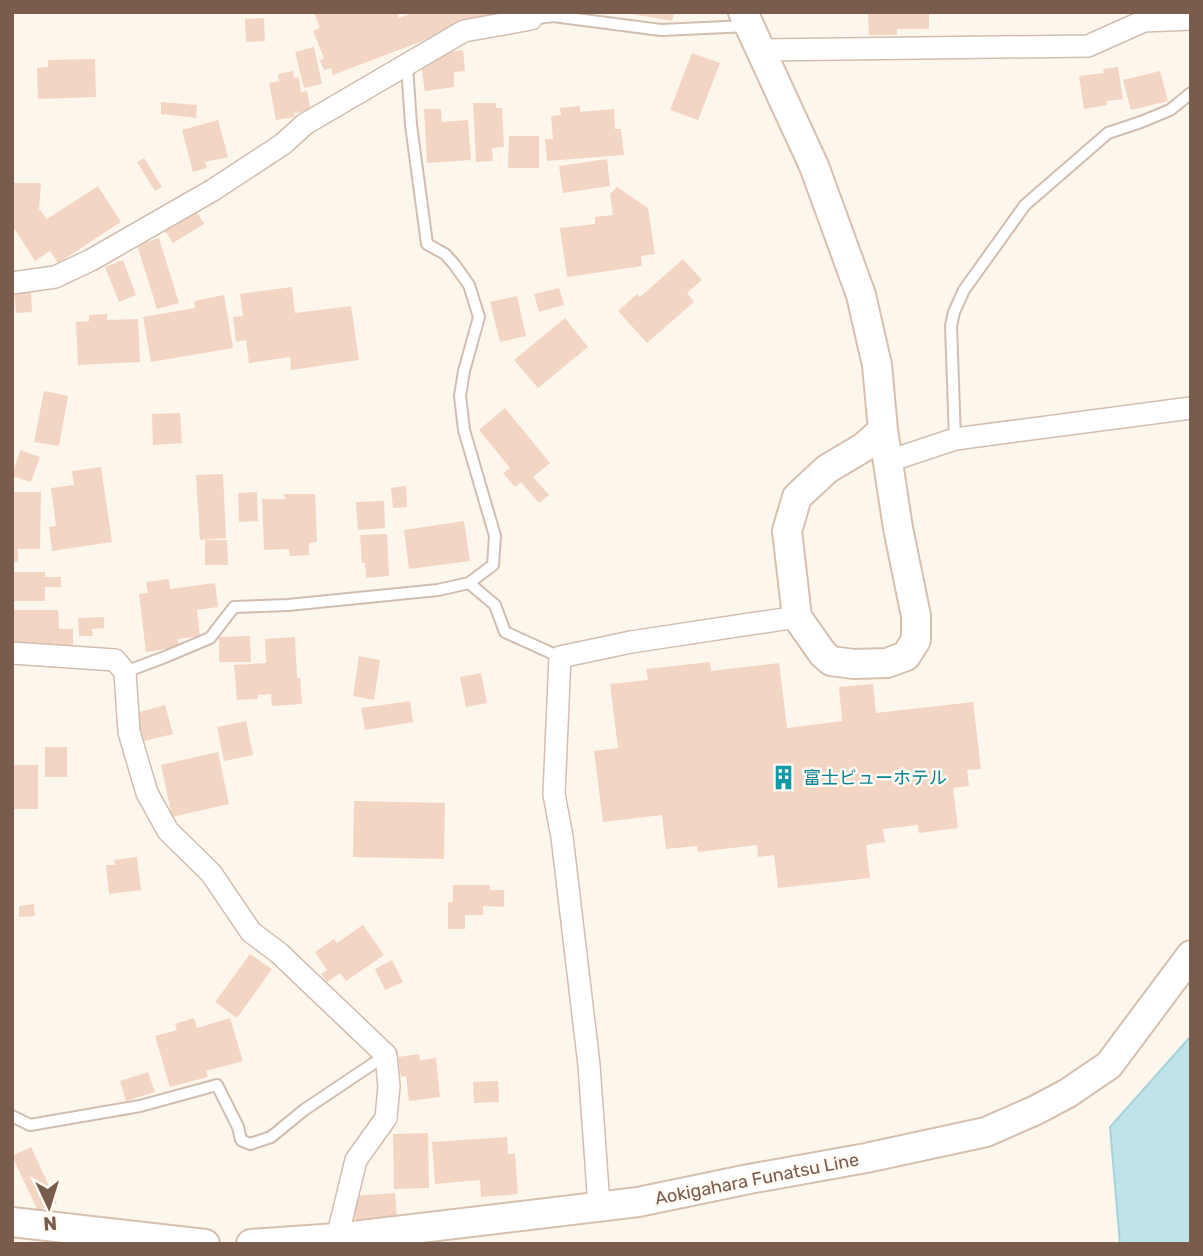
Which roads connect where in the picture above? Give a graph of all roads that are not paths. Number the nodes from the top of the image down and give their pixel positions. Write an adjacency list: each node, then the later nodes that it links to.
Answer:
1 (524, 16): 3 (lane); 4 (street)
2 (1191, 19): 3 (street)
3 (752, 30): 8 (main road)
4 (407, 66): 6 (street); 11 (lane)
5 (1191, 93): 9 (lane)
6 (12, 283)
7 (1191, 408): 9 (street)
8 (883, 430): 10 (main road); 12 (main road)
9 (955, 439): 10 (street)
10 (889, 461): 12 (main road)
11 (469, 583): 14 (lane); 15 (lane)
12 (797, 617): 14 (street)
13 (12, 653): 15 (street)
14 (560, 657): 19 (street)
15 (125, 671): 17 (street)
16 (1191, 955): 19 (main road, Aokigahara Funatsu Line)
17 (386, 1055): 18 (lane); 21 (street)
18 (12, 1116)
19 (599, 1206): 21 (main road, Aokigahara Funatsu Line)
20 (12, 1223): 22 (main road)
21 (337, 1238): 23 (main road, Aokigahara Funatsu Line)
22 (205, 1244)
23 (251, 1244)

